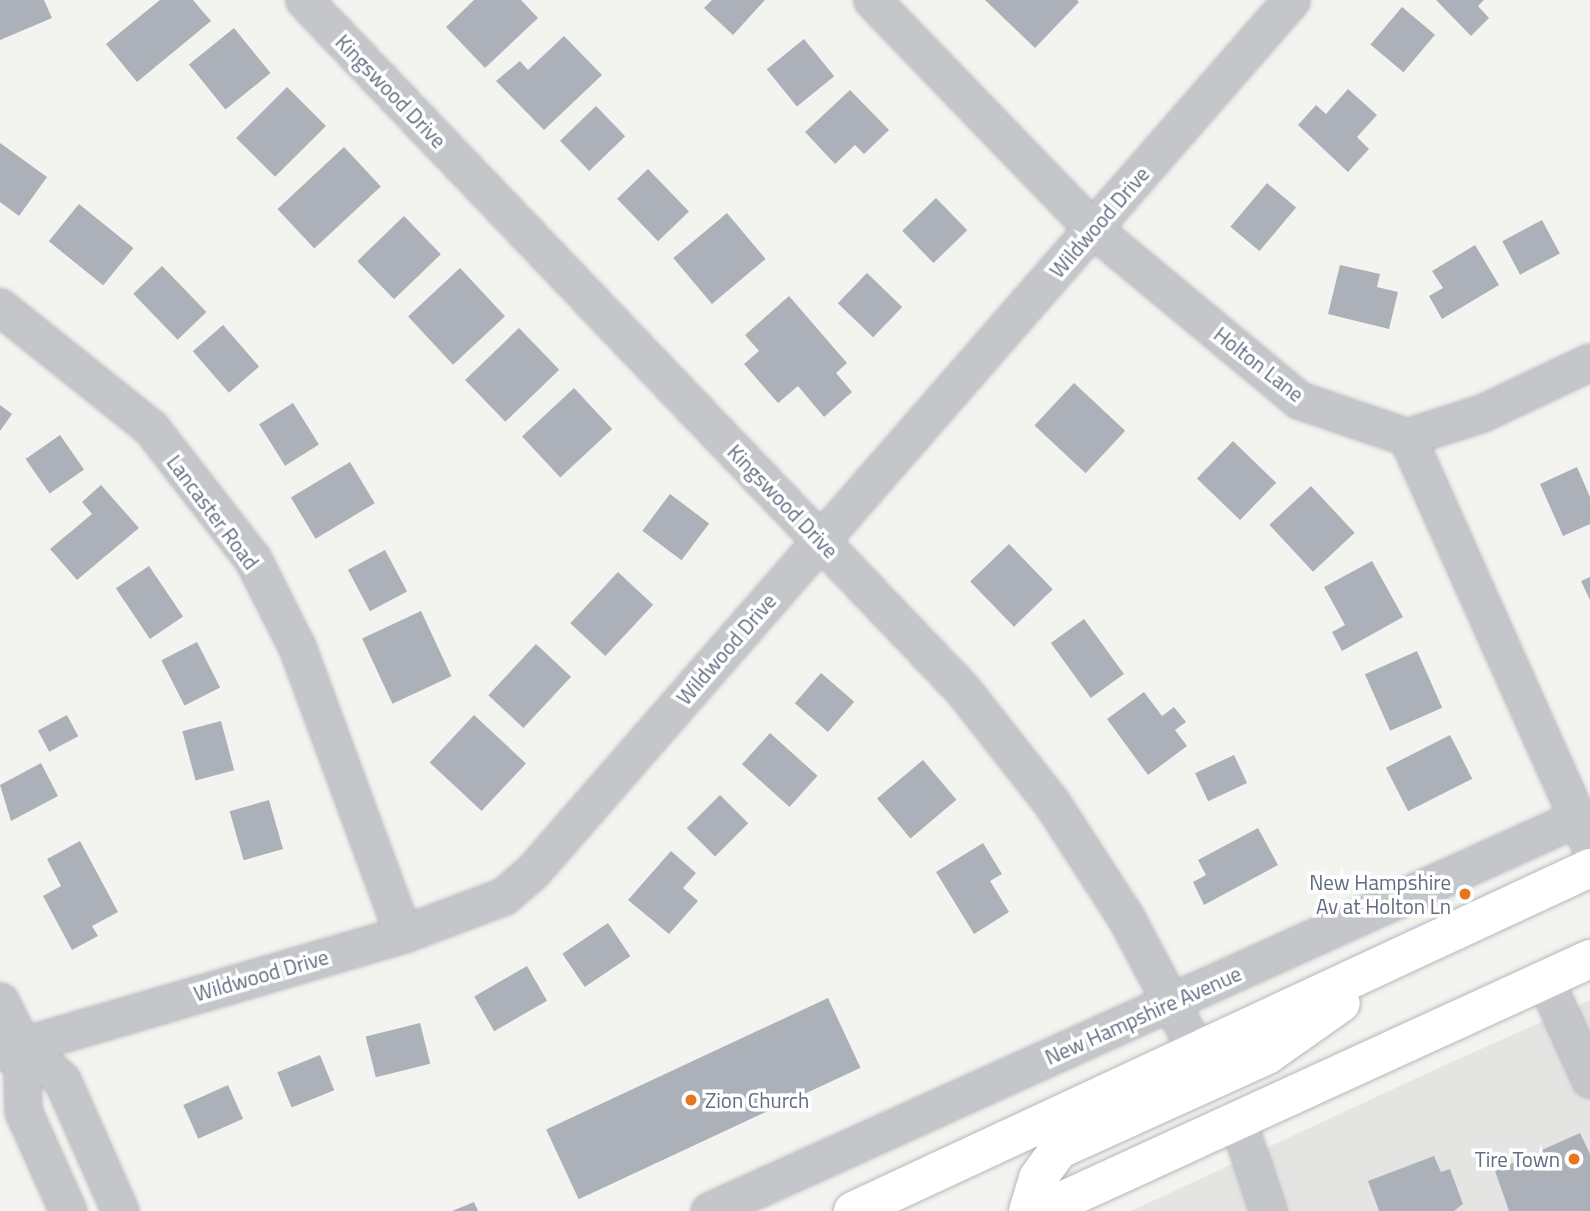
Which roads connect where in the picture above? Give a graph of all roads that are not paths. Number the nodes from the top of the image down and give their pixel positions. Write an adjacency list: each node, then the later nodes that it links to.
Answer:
1 (304, 0): 8 (street, Kingswood Drive)
2 (872, 0): 4 (street, Holton Lane)
3 (1291, 0): 4 (street, Wildwood Drive)
4 (1093, 229): 7 (street, Holton Lane); 8 (street, Wildwood Drive)
5 (0, 307): 11 (street, Lancaster Road)
6 (1590, 362): 7 (street)
7 (1407, 437): 9 (street)
8 (821, 540): 11 (street, Wildwood Drive); 16 (street, Kingswood Drive)
9 (1583, 832): 16 (street, New Hampshire Avenue)
10 (1590, 868): 13 (main road)
11 (403, 934): 17 (street, Wildwood Drive)
12 (1590, 959): 14 (main road)
13 (1378, 967): 18 (main road); 25 (main road)
14 (1545, 980): 19 (street); 20 (main road)
15 (0, 1001): 17 (street)
16 (1170, 1002): 18 (street, Kingswood Drive); 23 (street, New Hampshire Avenue)
17 (10, 1048): 21 (street); 22 (street)
18 (1198, 1052): 24 (main road)
19 (1590, 1079)
20 (1237, 1119): 26 (main road); 27 (street)
21 (68, 1211)
22 (120, 1211)
23 (709, 1211)
24 (853, 1211)
25 (1028, 1211)
26 (1040, 1211)
27 (1268, 1211)

